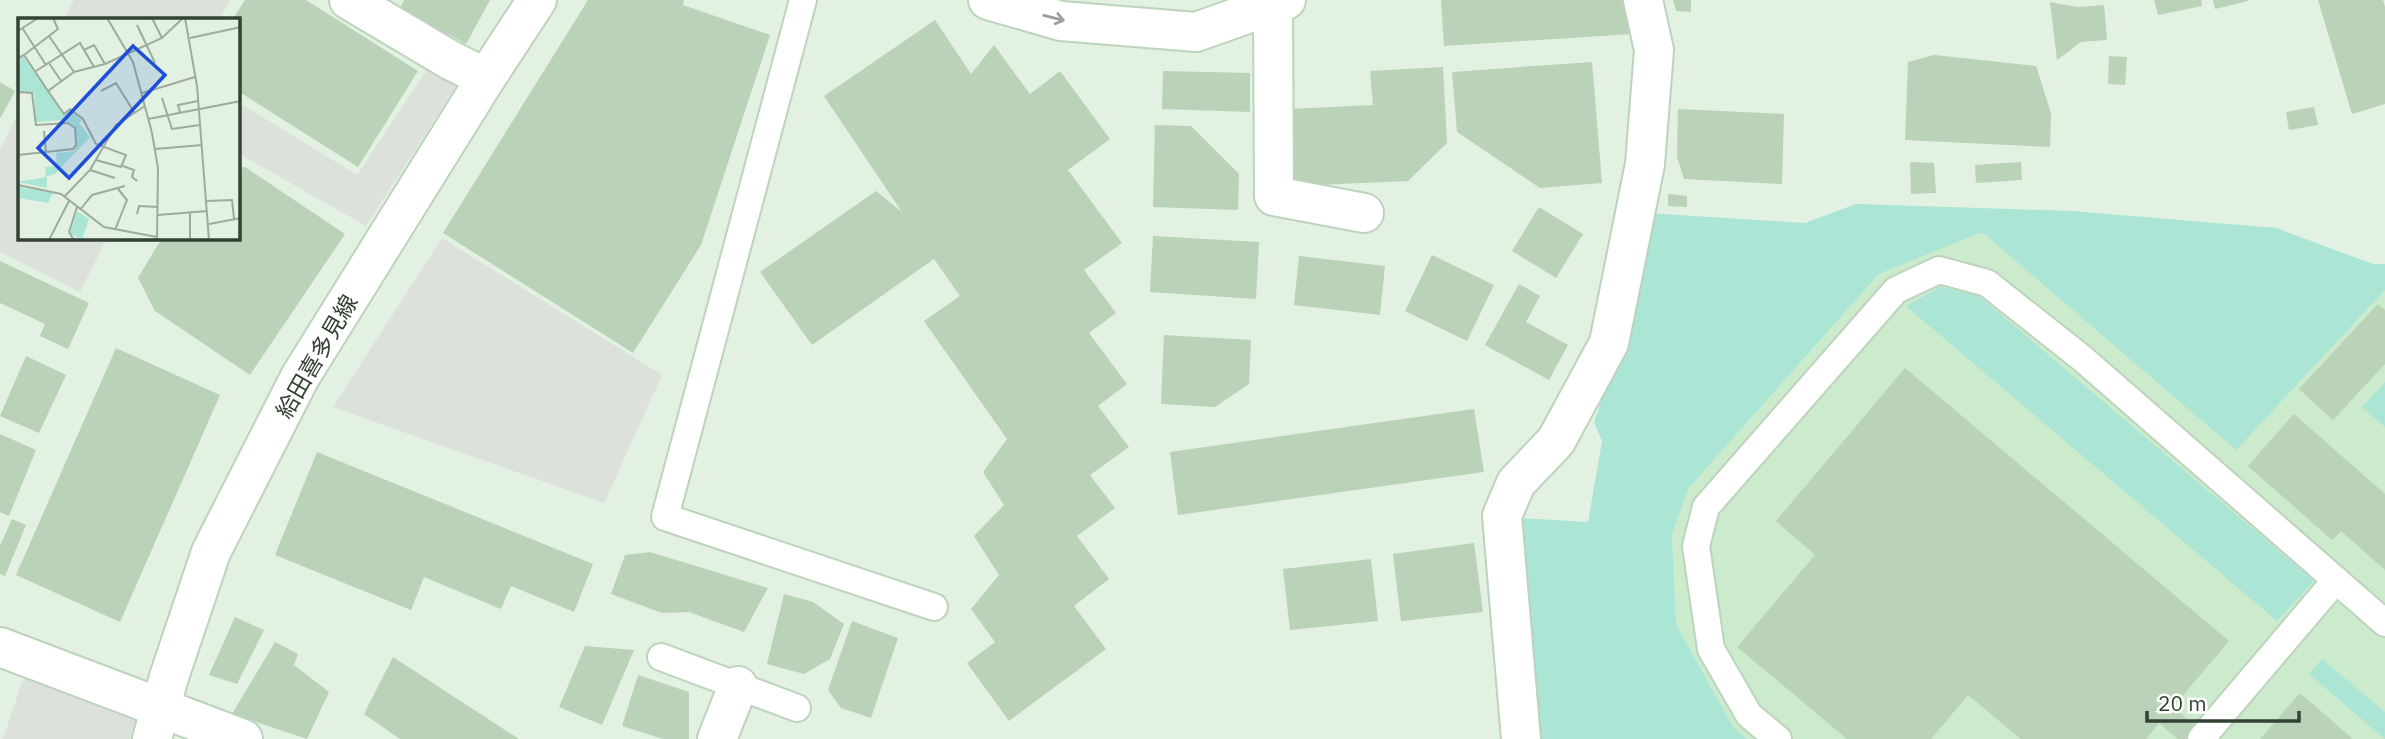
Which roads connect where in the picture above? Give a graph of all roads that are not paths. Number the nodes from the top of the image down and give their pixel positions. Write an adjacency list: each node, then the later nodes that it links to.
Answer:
1 (349, 0): 7 (street)
2 (537, 0): 7 (street, 給田喜多見線)
3 (803, 0): 10 (lane)
4 (988, 0): 6 (street, one-way to 6)
5 (1643, 0): 19 (street)
6 (1280, 3): 8 (street)
7 (486, 78): 16 (street, 給田喜多見線)
8 (1364, 213)
9 (2336, 580): 11 (lane); 20 (lane); 21 (lane)
10 (934, 607)
11 (2385, 623)
12 (0, 647): 16 (street)
13 (661, 657): 14 (lane)
14 (738, 686): 15 (lane); 18 (street)
15 (797, 708)
16 (156, 724): 17 (street)
17 (243, 739)
18 (717, 739)
19 (1521, 739)
20 (1778, 739)
21 (2201, 739)

